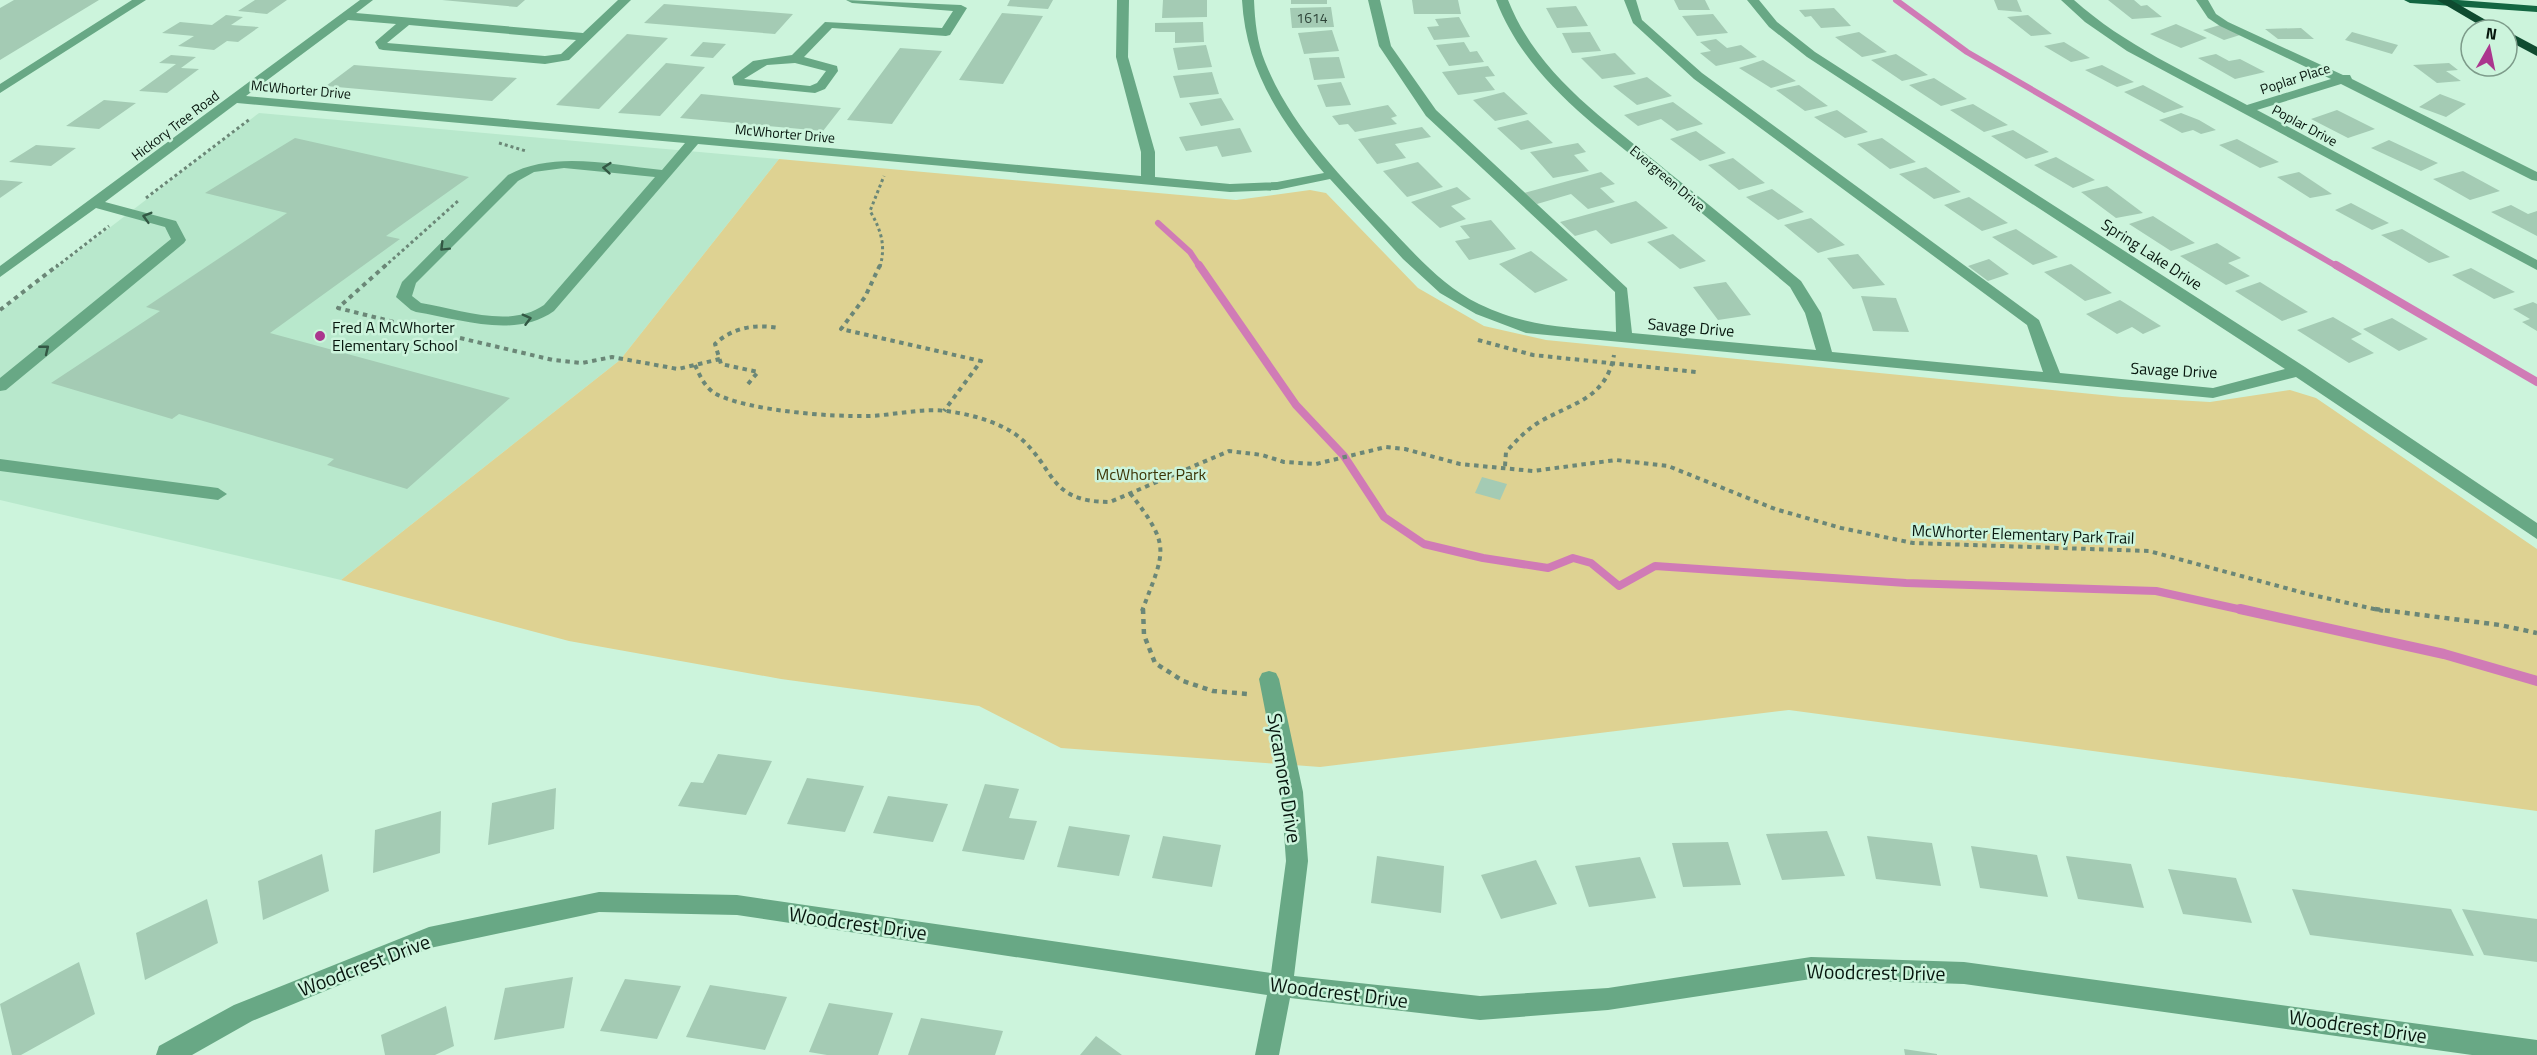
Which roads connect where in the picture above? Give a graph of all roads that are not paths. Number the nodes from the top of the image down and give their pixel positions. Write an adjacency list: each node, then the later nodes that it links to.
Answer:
1 (140, 0): 24 (street)
2 (367, 0): 16 (street, Hickory Tree Road)
3 (625, 0): 19 (street)
4 (852, 0): 22 (street)
5 (1123, 0): 31 (street)
6 (1248, 0): 29 (street, Savage Drive)
7 (1374, 0): 35 (street)
8 (1502, 0): 36 (street, Evergreen Drive)
9 (1630, 0): 38 (street)
10 (1753, 0): 37 (street, Spring Lake Drive)
11 (2067, 0): 26 (street, Poplar Drive)
12 (2202, 0): 23 (street)
13 (2410, 0): 14 (main road)
14 (2445, 1): 15 (main road); 17 (highway)
15 (2537, 9)
16 (346, 16): 18 (street); 25 (street, Hickory Tree Road)
17 (2475, 18)
18 (407, 21): 19 (street); 19 (street)
19 (586, 37)
20 (2519, 42): 21 (highway)
21 (2537, 52)
22 (795, 59): 22 (street)
23 (2348, 77): 26 (street, Poplar Place); 30 (street)
24 (0, 89)
25 (235, 99): 27 (street, McWhorter Drive); 32 (street, Hickory Tree Road)
26 (2245, 110): 33 (street, Poplar Drive)
27 (695, 140): 28 (street); 31 (street, McWhorter Drive)
28 (666, 174): 28 (street, one-way to 28)
29 (1332, 176): 31 (street, McWhorter Drive); 35 (street, Savage Drive)
30 (2537, 177)
31 (1148, 181)
32 (94, 203): 34 (street, Hickory Tree Road); 39 (street, one-way to 32)
33 (2537, 266)
34 (0, 273)
35 (1619, 339): 36 (street, Savage Drive)
36 (1826, 358): 38 (street, Savage Drive)
37 (2299, 371): 38 (street, Savage Drive); 42 (street, Spring Lake Drive)
38 (2054, 379)
39 (0, 386)
40 (0, 465): 41 (street)
41 (218, 494)
42 (2537, 532)
43 (1271, 687): 44 (street, Sycamore Drive)
44 (1281, 986): 45 (street, Woodcrest Drive); 46 (street, Woodcrest Drive); 47 (street, Sycamore Drive)
45 (2537, 1053)
46 (168, 1055)
47 (1267, 1055)

